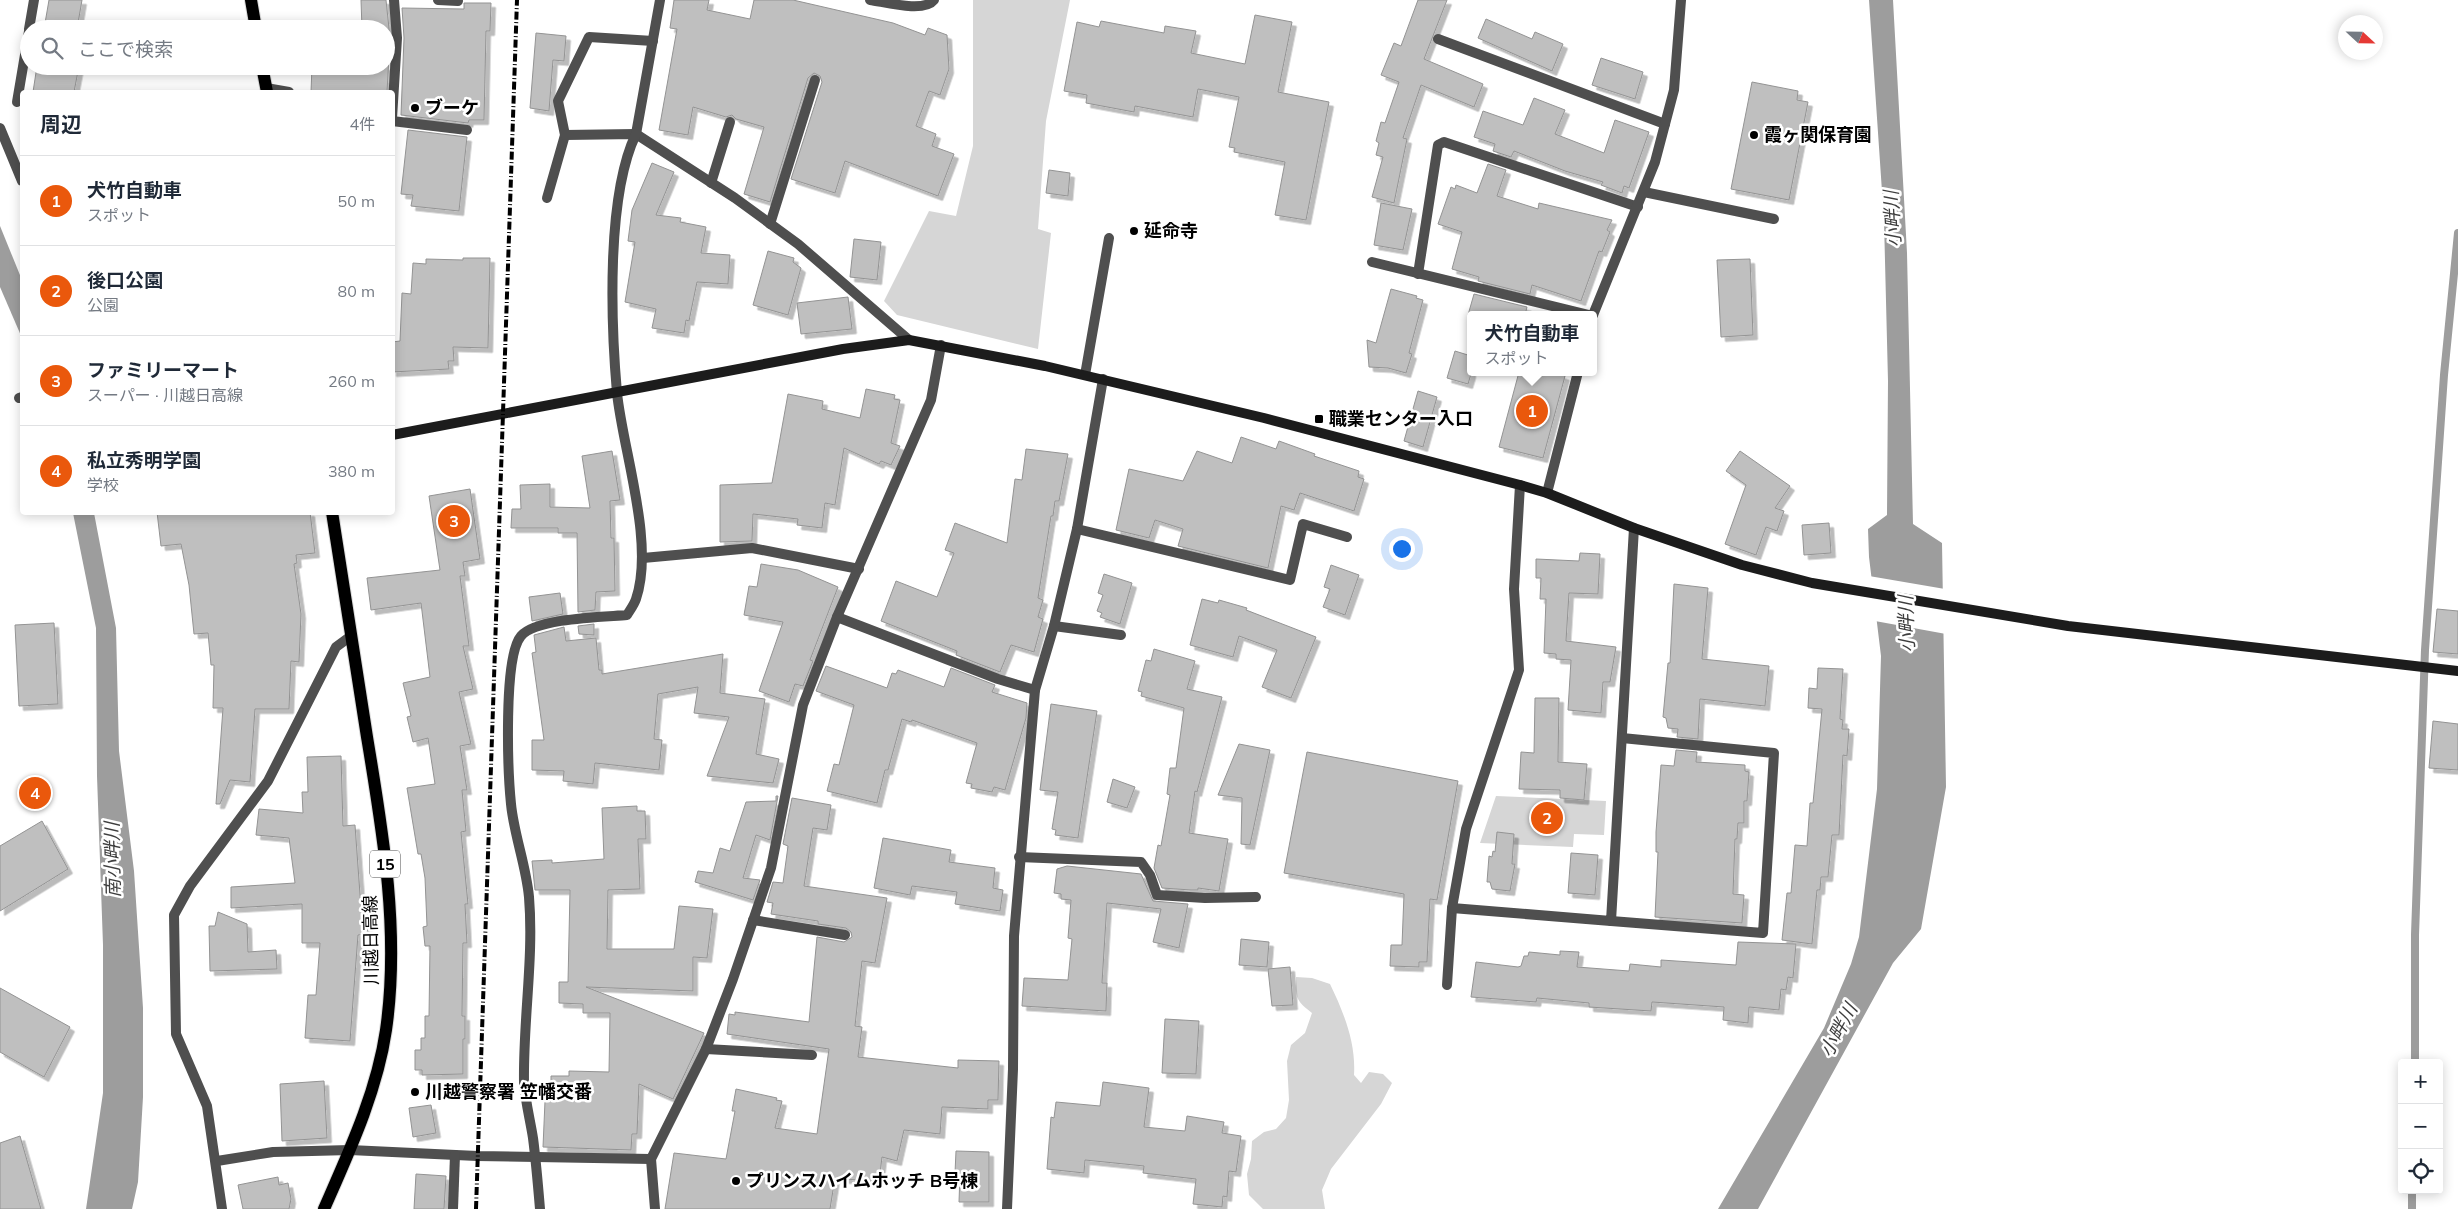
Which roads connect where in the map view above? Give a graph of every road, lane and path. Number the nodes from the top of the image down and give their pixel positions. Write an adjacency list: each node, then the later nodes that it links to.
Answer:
1 (34, 0): 10 (street)
2 (251, 0): 11 (main road)
3 (394, 0): 14 (street)
4 (438, 0): 9 (street)
5 (660, 0): 13 (street)
6 (870, 0): 7 (street)
7 (934, 0)
8 (1682, 0): 24 (street)
9 (458, 1)
10 (31, 20)
11 (254, 20)
12 (1438, 38): 24 (street)
13 (653, 41): 27 (street); 28 (street)
14 (395, 70)
15 (22, 75): 21 (street)
16 (264, 75): 19 (main road)
17 (395, 75): 20 (street)
18 (815, 80): 35 (street)
19 (267, 90)
20 (394, 90)
21 (17, 102)
22 (395, 119): 26 (street)
23 (730, 122): 30 (street)
24 (1666, 124): 31 (street)
25 (0, 128): 29 (street)
26 (467, 130)
27 (636, 134): 28 (street); 30 (street); 46 (street)
28 (565, 135): 32 (street)
29 (20, 176)
30 (711, 183): 35 (street)
31 (1644, 192): 33 (street); 34 (street)
32 (546, 198)
33 (1638, 207): 38 (street); 40 (street)
34 (1774, 218)
35 (770, 224): 41 (street)
36 (1109, 238): 43 (street)
37 (1372, 262): 38 (street)
38 (1418, 274): 39 (street)
39 (1572, 311)
40 (1595, 311)
41 (909, 340): 42 (street); 46 (street)
42 (941, 346): 43 (street); 55 (street)
43 (1085, 375): 45 (street)
44 (1577, 376): 49 (street)
45 (1103, 379): 48 (street); 52 (street)
46 (617, 394): 47 (street); 54 (street)
47 (395, 434)
48 (1520, 485): 49 (street); 65 (street)
49 (1547, 493): 51 (street)
50 (332, 515): 59 (main road, 川越日高線 / 15)
51 (1634, 528): 60 (street); 62 (street)
52 (1077, 529): 53 (street); 57 (street)
53 (1347, 537)
54 (643, 558): 55 (street); 74 (street)
55 (859, 570): 56 (street)
56 (838, 617): 61 (street); 66 (street)
57 (1054, 626): 58 (street); 61 (street)
58 (1121, 635)
59 (351, 636): 72 (main road, 川越日高線 / 15); 76 (street)
60 (2458, 671)
61 (1035, 690): 63 (street)
62 (1622, 738): 67 (street); 67 (street)
63 (1019, 857): 64 (street); 82 (street)
64 (1256, 897)
65 (1452, 908): 67 (street); 69 (street)
66 (753, 920): 68 (street); 70 (street)
67 (1611, 921)
68 (844, 935)
69 (1447, 985)
70 (706, 1048): 71 (street); 75 (street)
71 (812, 1055)
72 (350, 1150): 73 (street); 76 (street); 78 (main road, 川越日高線 / 15)
73 (455, 1155): 74 (street); 79 (street)
74 (535, 1156): 75 (street); 80 (street)
75 (651, 1159): 81 (street)
76 (217, 1161): 77 (street)
77 (222, 1209)
78 (324, 1209)
79 (453, 1209)
80 (540, 1209)
81 (655, 1209)
82 (1007, 1209)

